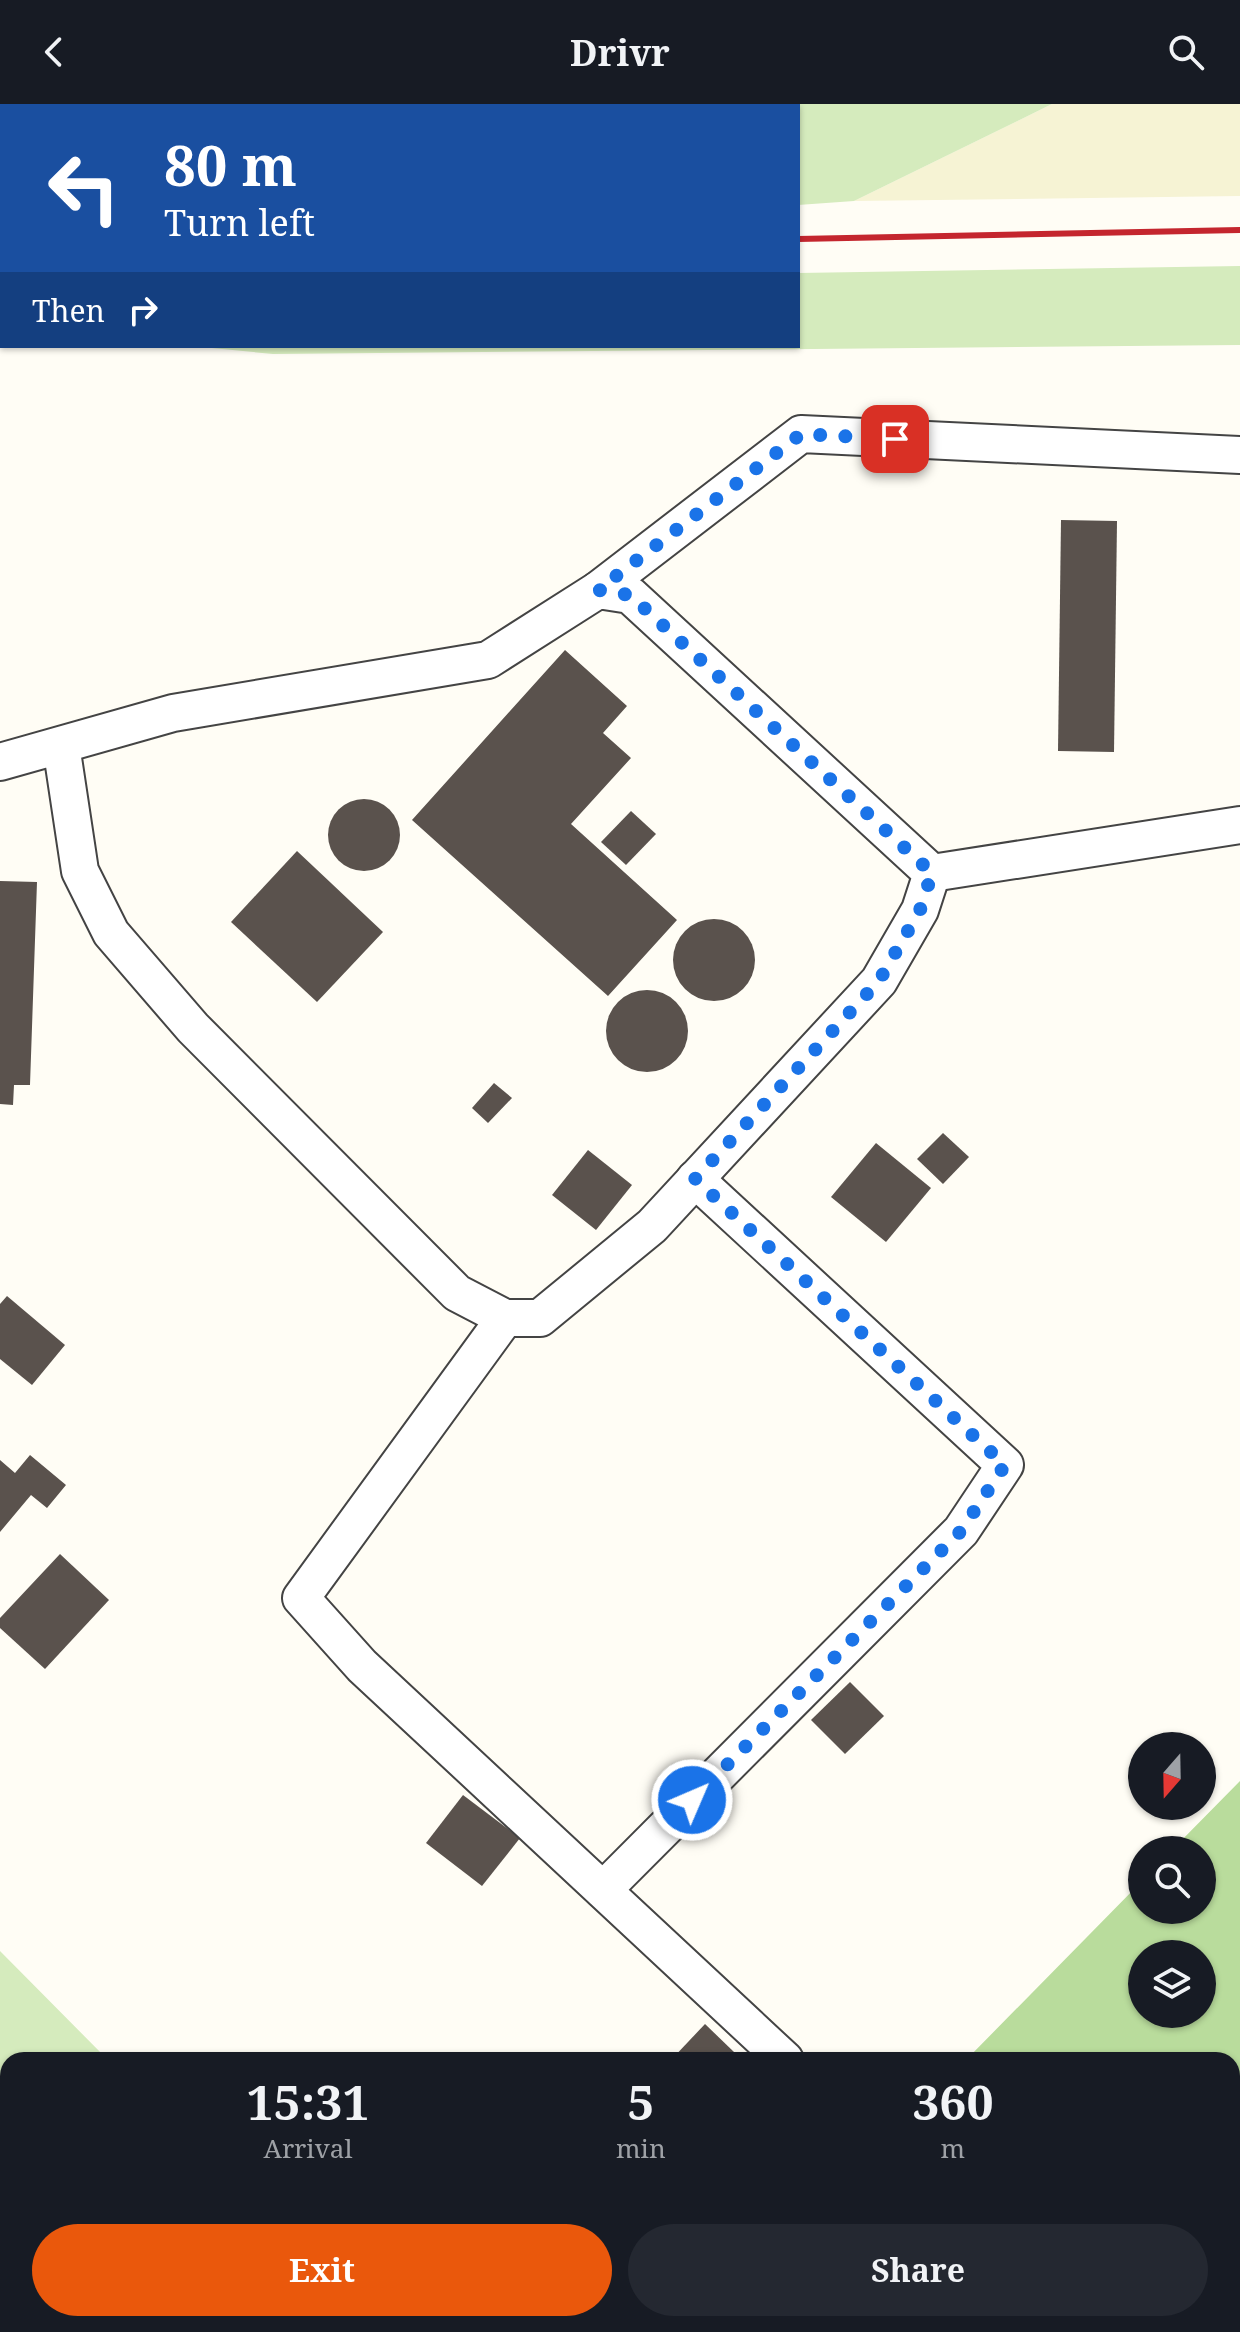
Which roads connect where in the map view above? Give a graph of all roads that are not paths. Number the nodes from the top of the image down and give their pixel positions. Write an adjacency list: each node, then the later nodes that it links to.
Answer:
1 (1240, 455): 2 (street)
2 (598, 590): 3 (street); 6 (street)
3 (61, 745): 4 (street); 8 (street)
4 (0, 762)
5 (1240, 825): 6 (street)
6 (932, 873): 7 (street)
7 (695, 1179): 8 (street); 9 (street)
8 (505, 1318): 9 (street)
9 (603, 1890): 10 (street)
10 (776, 2052)

